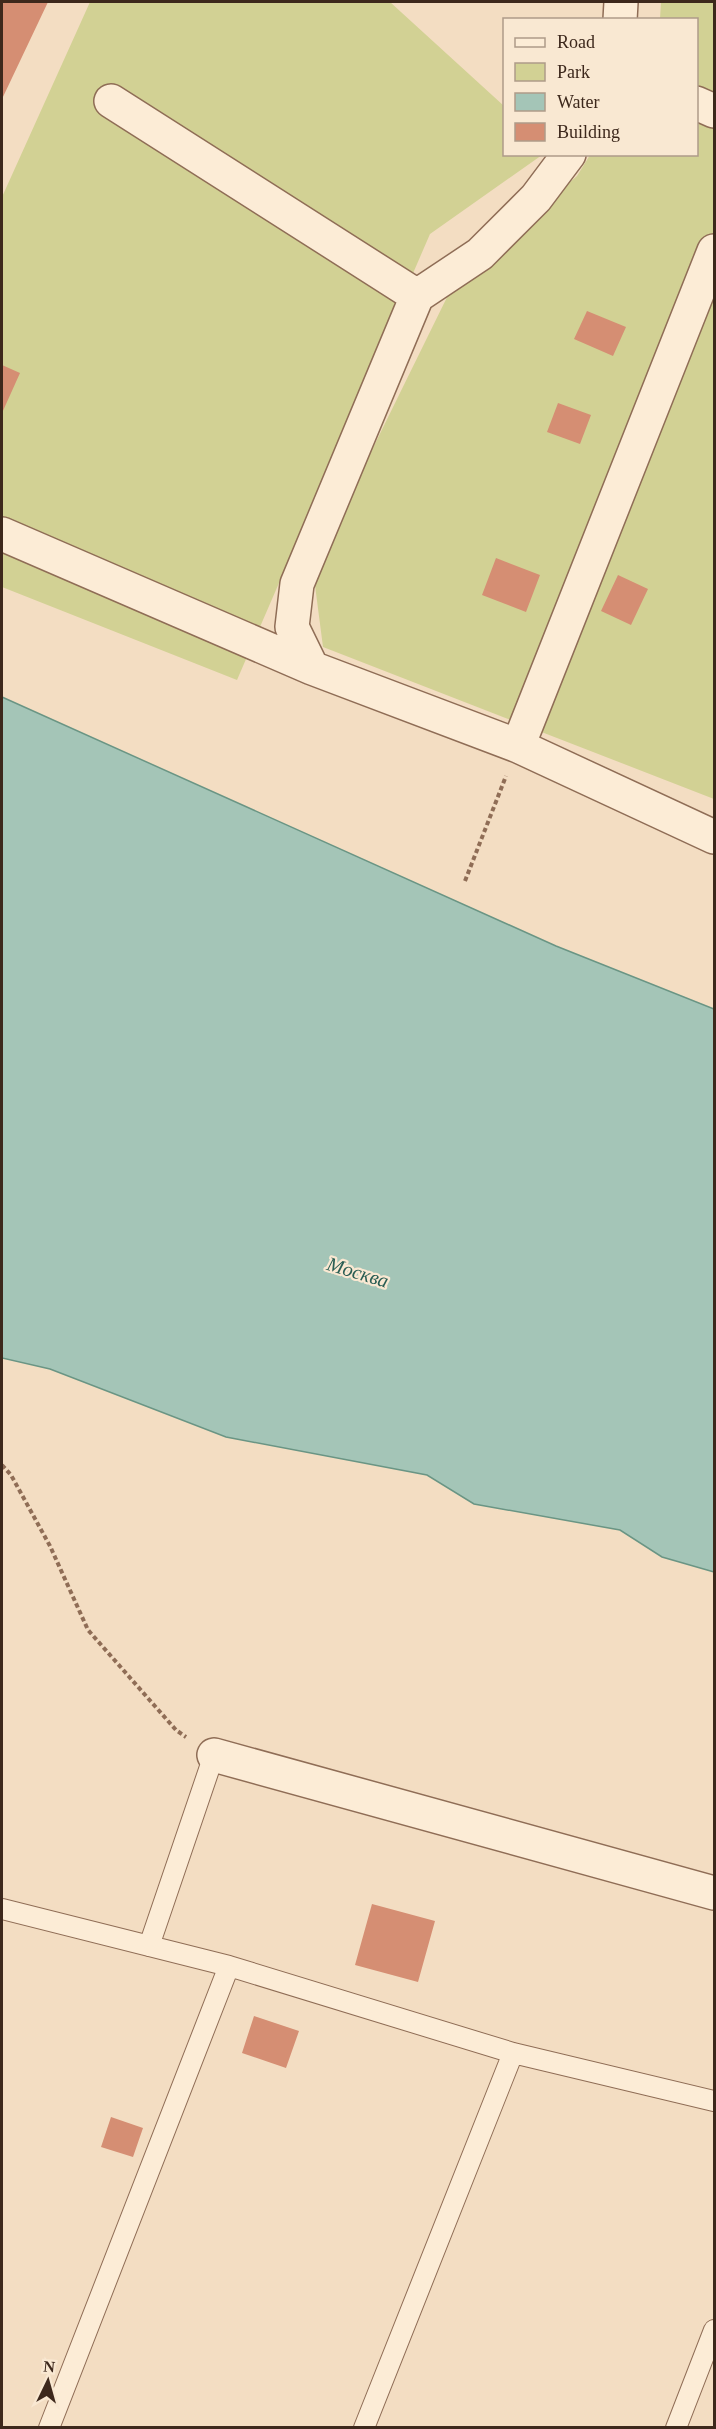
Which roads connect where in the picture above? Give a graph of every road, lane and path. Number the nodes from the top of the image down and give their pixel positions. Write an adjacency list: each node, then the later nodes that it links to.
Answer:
1 (621, 2): 2 (street)
2 (620, 18)
3 (111, 101): 8 (street)
4 (698, 104): 5 (street)
5 (714, 111)
6 (568, 156): 8 (street)
7 (714, 251): 11 (street)
8 (417, 296): 10 (street)
9 (2, 534): 10 (street)
10 (312, 668): 11 (street)
11 (518, 746): 12 (street); 13 (path)
12 (714, 837)
13 (465, 881)
14 (2, 1465): 15 (path)
15 (214, 1755): 16 (street); 18 (lane)
16 (714, 1893)
17 (2, 1909): 18 (lane)
18 (150, 1946): 19 (lane)
19 (229, 1966): 20 (lane); 23 (lane)
20 (513, 2053): 21 (lane); 24 (lane)
21 (714, 2101)
22 (714, 2330): 25 (lane)
23 (49, 2427)
24 (364, 2427)
25 (676, 2427)

